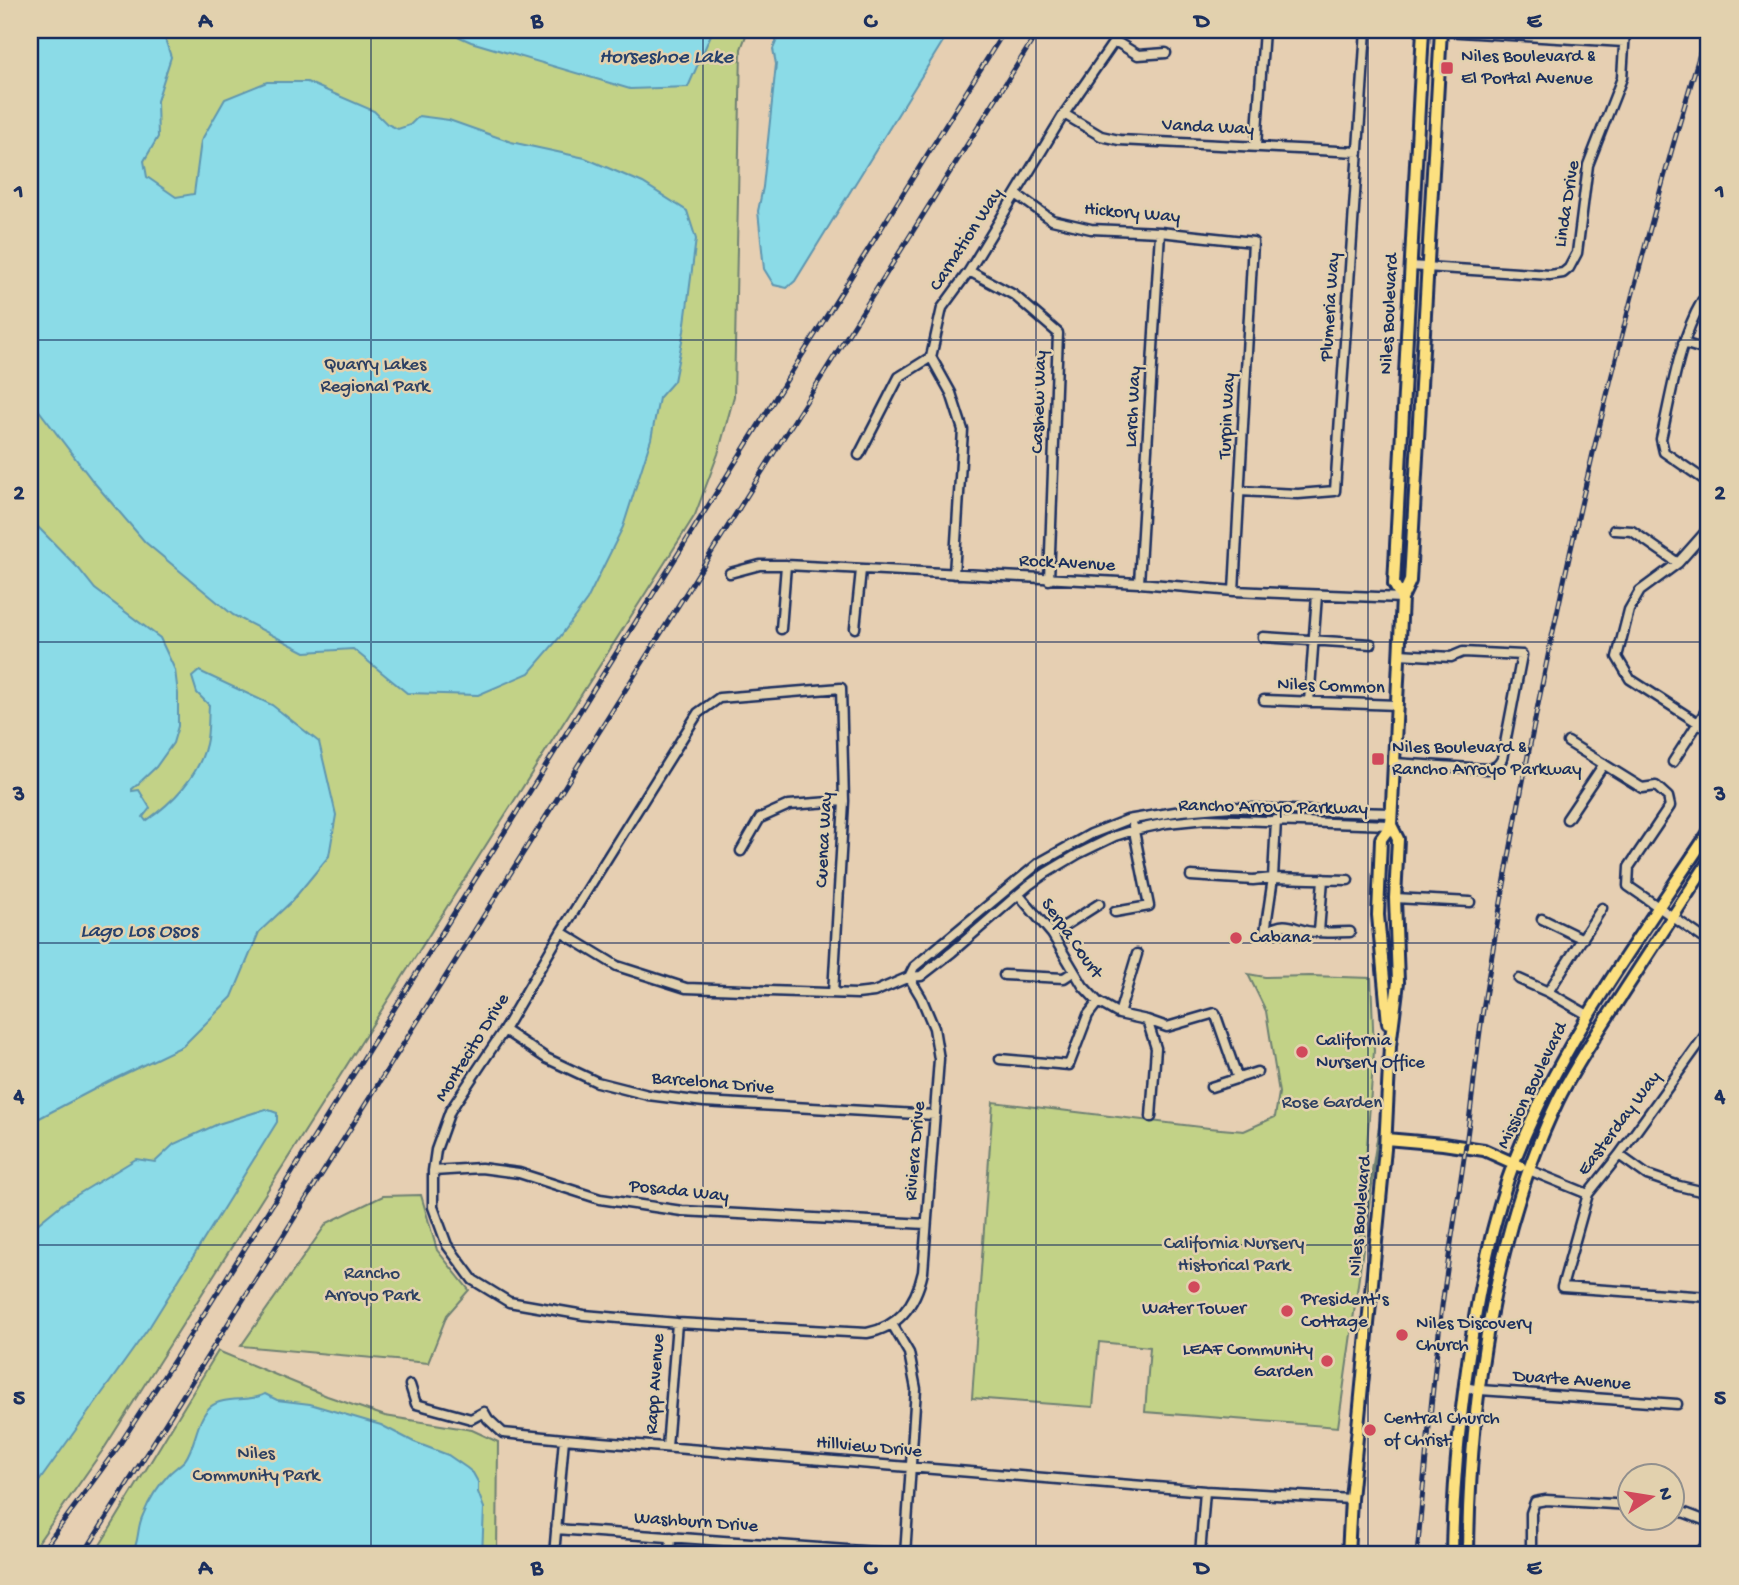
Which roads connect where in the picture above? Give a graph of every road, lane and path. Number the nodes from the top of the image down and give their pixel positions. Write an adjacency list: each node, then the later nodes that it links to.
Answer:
1 (1122, 30): 7 (street, Carnation Way)
2 (1264, 30): 11 (street)
3 (1366, 30): 12 (street, Plumeria Way)
4 (1425, 30): 5 (street); 16 (main road, Niles Boulevard)
5 (1441, 30): 8 (street); 17 (main road, Niles Boulevard)
6 (1625, 30): 8 (street, Linda Drive)
7 (1115, 41): 9 (street); 10 (street, Carnation Way)
8 (1624, 42): 17 (street, Linda Drive)
9 (1166, 53)
10 (1065, 114): 11 (street, Vanda Way); 13 (street, Carnation Way)
11 (1256, 145): 12 (street, Vanda Way)
12 (1357, 152): 25 (street, Plumeria Way)
13 (1016, 194): 14 (street, Hickory Way); 18 (street, Carnation Way)
14 (1160, 232): 15 (street, Hickory Way); 34 (street, Larch Way)
15 (1253, 242): 25 (street, Turpin Way)
16 (1410, 266): 17 (street, Linda Drive); 37 (main road, Niles Boulevard)
17 (1427, 267): 37 (main road, Niles Boulevard)
18 (969, 271): 22 (street, Carnation Way); 33 (street, Cashew Way)
19 (1702, 301): 20 (street)
20 (1683, 343): 21 (street); 24 (street)
21 (1709, 351)
22 (931, 357): 23 (street); 32 (street)
23 (859, 455)
24 (1709, 483)
25 (1239, 491): 35 (street, Turpin Way)
26 (1709, 528): 28 (street)
27 (1614, 530): 28 (street)
28 (1678, 563): 49 (street)
29 (786, 565): 30 (street, Rock Avenue); 31 (street, Rock Avenue); 39 (street)
30 (861, 570): 32 (street, Rock Avenue); 38 (street)
31 (730, 573)
32 (954, 574): 33 (street, Rock Avenue)
33 (1049, 580): 34 (street, Rock Avenue)
34 (1139, 583): 35 (street, Rock Avenue)
35 (1234, 591): 36 (street, Rock Avenue)
36 (1317, 595): 37 (street, Rock Avenue); 41 (street)
37 (1402, 598): 43 (main road, Niles Boulevard)
38 (855, 628)
39 (781, 629)
40 (1263, 637): 41 (street)
41 (1314, 640): 42 (street); 46 (street)
42 (1371, 645)
43 (1399, 654): 47 (main road, Niles Boulevard); 53 (street)
44 (841, 688): 55 (street, Cuenca Way); 79 (street, Montecito Drive)
45 (1264, 700): 46 (street, Niles Common)
46 (1309, 702): 47 (street, Niles Common)
47 (1397, 705): 53 (main road, Niles Boulevard)
48 (1709, 706): 49 (street)
49 (1699, 723): 50 (street); 52 (street)
50 (1709, 730)
51 (1568, 742): 54 (street)
52 (1673, 762)
53 (1394, 763): 57 (main road, Niles Boulevard)
54 (1604, 764): 58 (street); 75 (street)
55 (844, 802): 64 (street); 91 (street, Cuenca Way)
56 (1277, 810): 57 (street, Rancho Arroyo Parkway); 59 (street, Rancho Arroyo Parkway); 60 (street)
57 (1392, 813): 61 (main road, Niles Boulevard)
58 (1567, 819)
59 (1132, 820): 62 (street); 88 (street, Rancho Arroyo Parkway)
60 (1276, 822): 61 (street, Rancho Arroyo Parkway); 62 (street, Rancho Arroyo Parkway); 67 (street)
61 (1391, 825): 71 (main road, Niles Boulevard); 98 (main road, Niles Boulevard)
62 (1134, 830): 70 (street, Rancho Arroyo Parkway); 76 (street)
63 (1709, 832): 75 (main road, Mission Boulevard)
64 (741, 851)
65 (1709, 861): 77 (main road, Mission Boulevard)
66 (1191, 876): 67 (street)
67 (1273, 878): 68 (street); 80 (street)
68 (1323, 879): 69 (street); 80 (street)
69 (1348, 880)
70 (1019, 895): 82 (street, Serpa Court); 88 (street, Rancho Arroyo Parkway)
71 (1395, 898): 72 (street); 98 (main road, Niles Boulevard)
72 (1470, 902)
73 (1099, 904): 82 (street)
74 (1602, 908): 83 (street)
75 (1659, 908): 77 (street); 94 (main road, Mission Boulevard)
76 (1115, 912)
77 (1672, 918): 84 (street); 108 (main road, Mission Boulevard)
78 (1542, 919): 83 (street)
79 (561, 932): 91 (street, Rancho Arroyo Parkway); 96 (street, Montecito Drive)
80 (1319, 932): 81 (street)
81 (1350, 932)
82 (1052, 934): 86 (street, Serpa Court)
83 (1583, 939): 90 (street)
84 (1709, 942)
85 (1137, 954): 93 (street)
86 (1073, 972): 87 (street); 92 (street, Serpa Court)
87 (1004, 975)
88 (909, 977): 91 (street, Rancho Arroyo Parkway); 103 (street, Riviera Drive)
89 (1519, 979): 90 (street)
90 (1548, 992): 94 (street)
91 (833, 993)
92 (1098, 1002): 93 (street, Serpa Court); 99 (street)
93 (1119, 1014): 95 (street, Serpa Court)
94 (1588, 1016): 107 (main road, Mission Boulevard)
95 (1147, 1020): 101 (street, Serpa Court); 104 (street)
96 (504, 1030): 103 (street, Barcelona Drive); 109 (street, Montecito Drive)
97 (1709, 1030): 106 (street, Easterday Way)
98 (1390, 1046): 105 (main road, Niles Boulevard)
99 (1000, 1059)
100 (1257, 1072): 101 (street)
101 (1238, 1079): 102 (street)
102 (1211, 1087)
103 (935, 1115): 112 (street, Riviera Drive)
104 (1151, 1117)
105 (1386, 1139): 107 (main road); 124 (main road, Niles Boulevard)
106 (1619, 1155): 110 (street); 111 (street, Easterday Way)
107 (1514, 1163): 108 (main road); 117 (main road, Mission Boulevard)
108 (1529, 1170): 111 (street); 118 (main road, Mission Boulevard)
109 (433, 1171): 112 (street, Posada Way); 114 (street, Montecito Drive)
110 (1709, 1193)
111 (1588, 1194): 113 (street, Easterday Way)
112 (926, 1224): 115 (street, Riviera Drive)
113 (1709, 1297)
114 (677, 1323): 115 (street, Montecito Drive); 121 (street, Rapp Avenue)
115 (892, 1324): 122 (street)
116 (410, 1385): 120 (street, Hillview Drive)
117 (1464, 1387): 118 (street, Duarte Avenue); 138 (main road, Mission Boulevard)
118 (1480, 1390): 119 (street, Duarte Avenue); 139 (main road, Mission Boulevard)
119 (1677, 1404)
120 (564, 1439): 121 (street, Hillview Drive); 128 (street)
121 (667, 1447): 122 (street, Hillview Drive)
122 (910, 1467): 123 (street, Hillview Drive); 134 (street)
123 (1205, 1491): 124 (street, Hillview Drive); 136 (street)
124 (1352, 1499): 137 (main road, Niles Boulevard)
125 (1616, 1504): 140 (street)
126 (1686, 1513): 127 (street)
127 (1709, 1522)
128 (556, 1530): 129 (street, Washburn Drive); 132 (street)
129 (671, 1537): 131 (street, Washburn Drive); 133 (street)
130 (1709, 1541): 141 (street)
131 (808, 1552): 134 (street, Washburn Drive)
132 (554, 1555)
133 (670, 1555)
134 (905, 1555): 135 (street, Washburn Drive)
135 (916, 1555)
136 (1200, 1555)
137 (1348, 1555)
138 (1452, 1555)
139 (1468, 1555)
140 (1531, 1555)
141 (1698, 1555)

